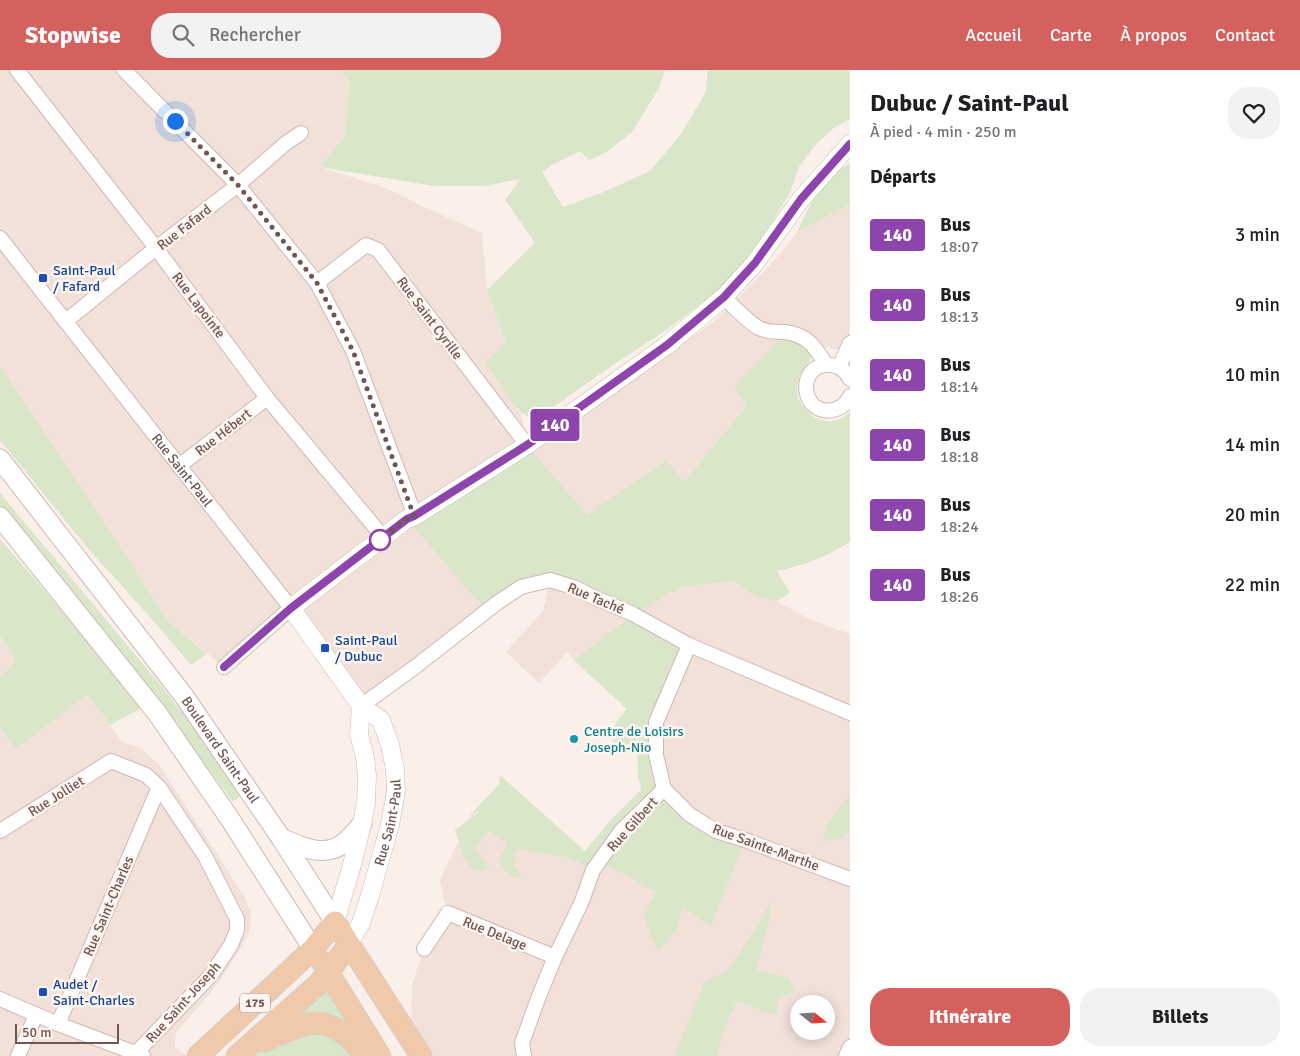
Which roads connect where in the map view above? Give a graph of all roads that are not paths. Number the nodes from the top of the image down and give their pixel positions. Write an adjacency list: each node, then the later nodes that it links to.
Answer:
1 (17, 70): 7 (street, Rue Lapointe)
2 (124, 70): 5 (street)
3 (301, 133): 5 (street, Rue Fafard)
4 (847, 151): 9 (street)
5 (238, 185): 7 (street, Rue Fafard); 8 (street)
6 (0, 238): 10 (street, Rue Saint-Paul)
7 (156, 248): 10 (street, Rue Fafard); 15 (street, Rue Lapointe)
8 (317, 283): 16 (street, Rue Saint Cyrille); 19 (street)
9 (724, 297): 12 (street); 16 (street)
10 (66, 321): 18 (street, Rue Saint-Paul)
11 (850, 343): 12 (street)
12 (832, 366): 13 (street); 14 (street)
13 (850, 379)
14 (850, 396)
15 (267, 398): 18 (street, Rue Hébert); 21 (street, Rue Lapointe)
16 (527, 445): 19 (street)
17 (0, 459): 32 (main road, Boulevard Saint-Paul)
18 (179, 466): 22 (street, Rue Saint-Paul)
19 (414, 516): 21 (street)
20 (0, 517): 36 (main road)
21 (384, 538): 22 (street)
22 (291, 608): 24 (street); 25 (street, Rue Saint-Paul)
23 (689, 645): 25 (street, Rue Taché); 26 (street, Rue Taché); 29 (street, Rue Gilbert)
24 (224, 667)
25 (361, 706): 30 (street, Rue Saint-Paul); 35 (street, Rue Saint-Paul)
26 (850, 713)
27 (112, 761): 28 (street, Rue Saint-Joseph); 31 (street, Rue Jolliet)
28 (159, 787): 42 (street, Rue Saint-Charles); 45 (street, Rue Saint-Joseph)
29 (664, 789): 33 (street, Rue Sainte-Marthe); 38 (street, Rue Gilbert)
30 (362, 824): 32 (main road); 34 (street, Rue Saint-Paul)
31 (1, 829)
32 (280, 838): 34 (main road, Boulevard Saint-Paul)
33 (850, 879)
34 (335, 922): 35 (main road, Boulevard Saint-Paul); 36 (main road, 175)
35 (348, 945): 39 (main road, 175); 50 (main road, Boulevard Saint-Paul)
36 (313, 949): 39 (main road); 47 (main road, 175)
37 (424, 949): 38 (street, Rue Delage)
38 (555, 958): 51 (street, Rue Gilbert)
39 (329, 972): 44 (main road, 175); 49 (main road)
40 (0, 999): 41 (street)
41 (36, 1015): 42 (street); 46 (street)
42 (58, 1024): 45 (street)
43 (850, 1047): 52 (street)
44 (241, 1053): 48 (main road)
45 (140, 1055)
46 (18, 1056)
47 (198, 1056)
48 (365, 1056)
49 (380, 1056)
50 (420, 1056)
51 (524, 1056)
52 (846, 1056)

